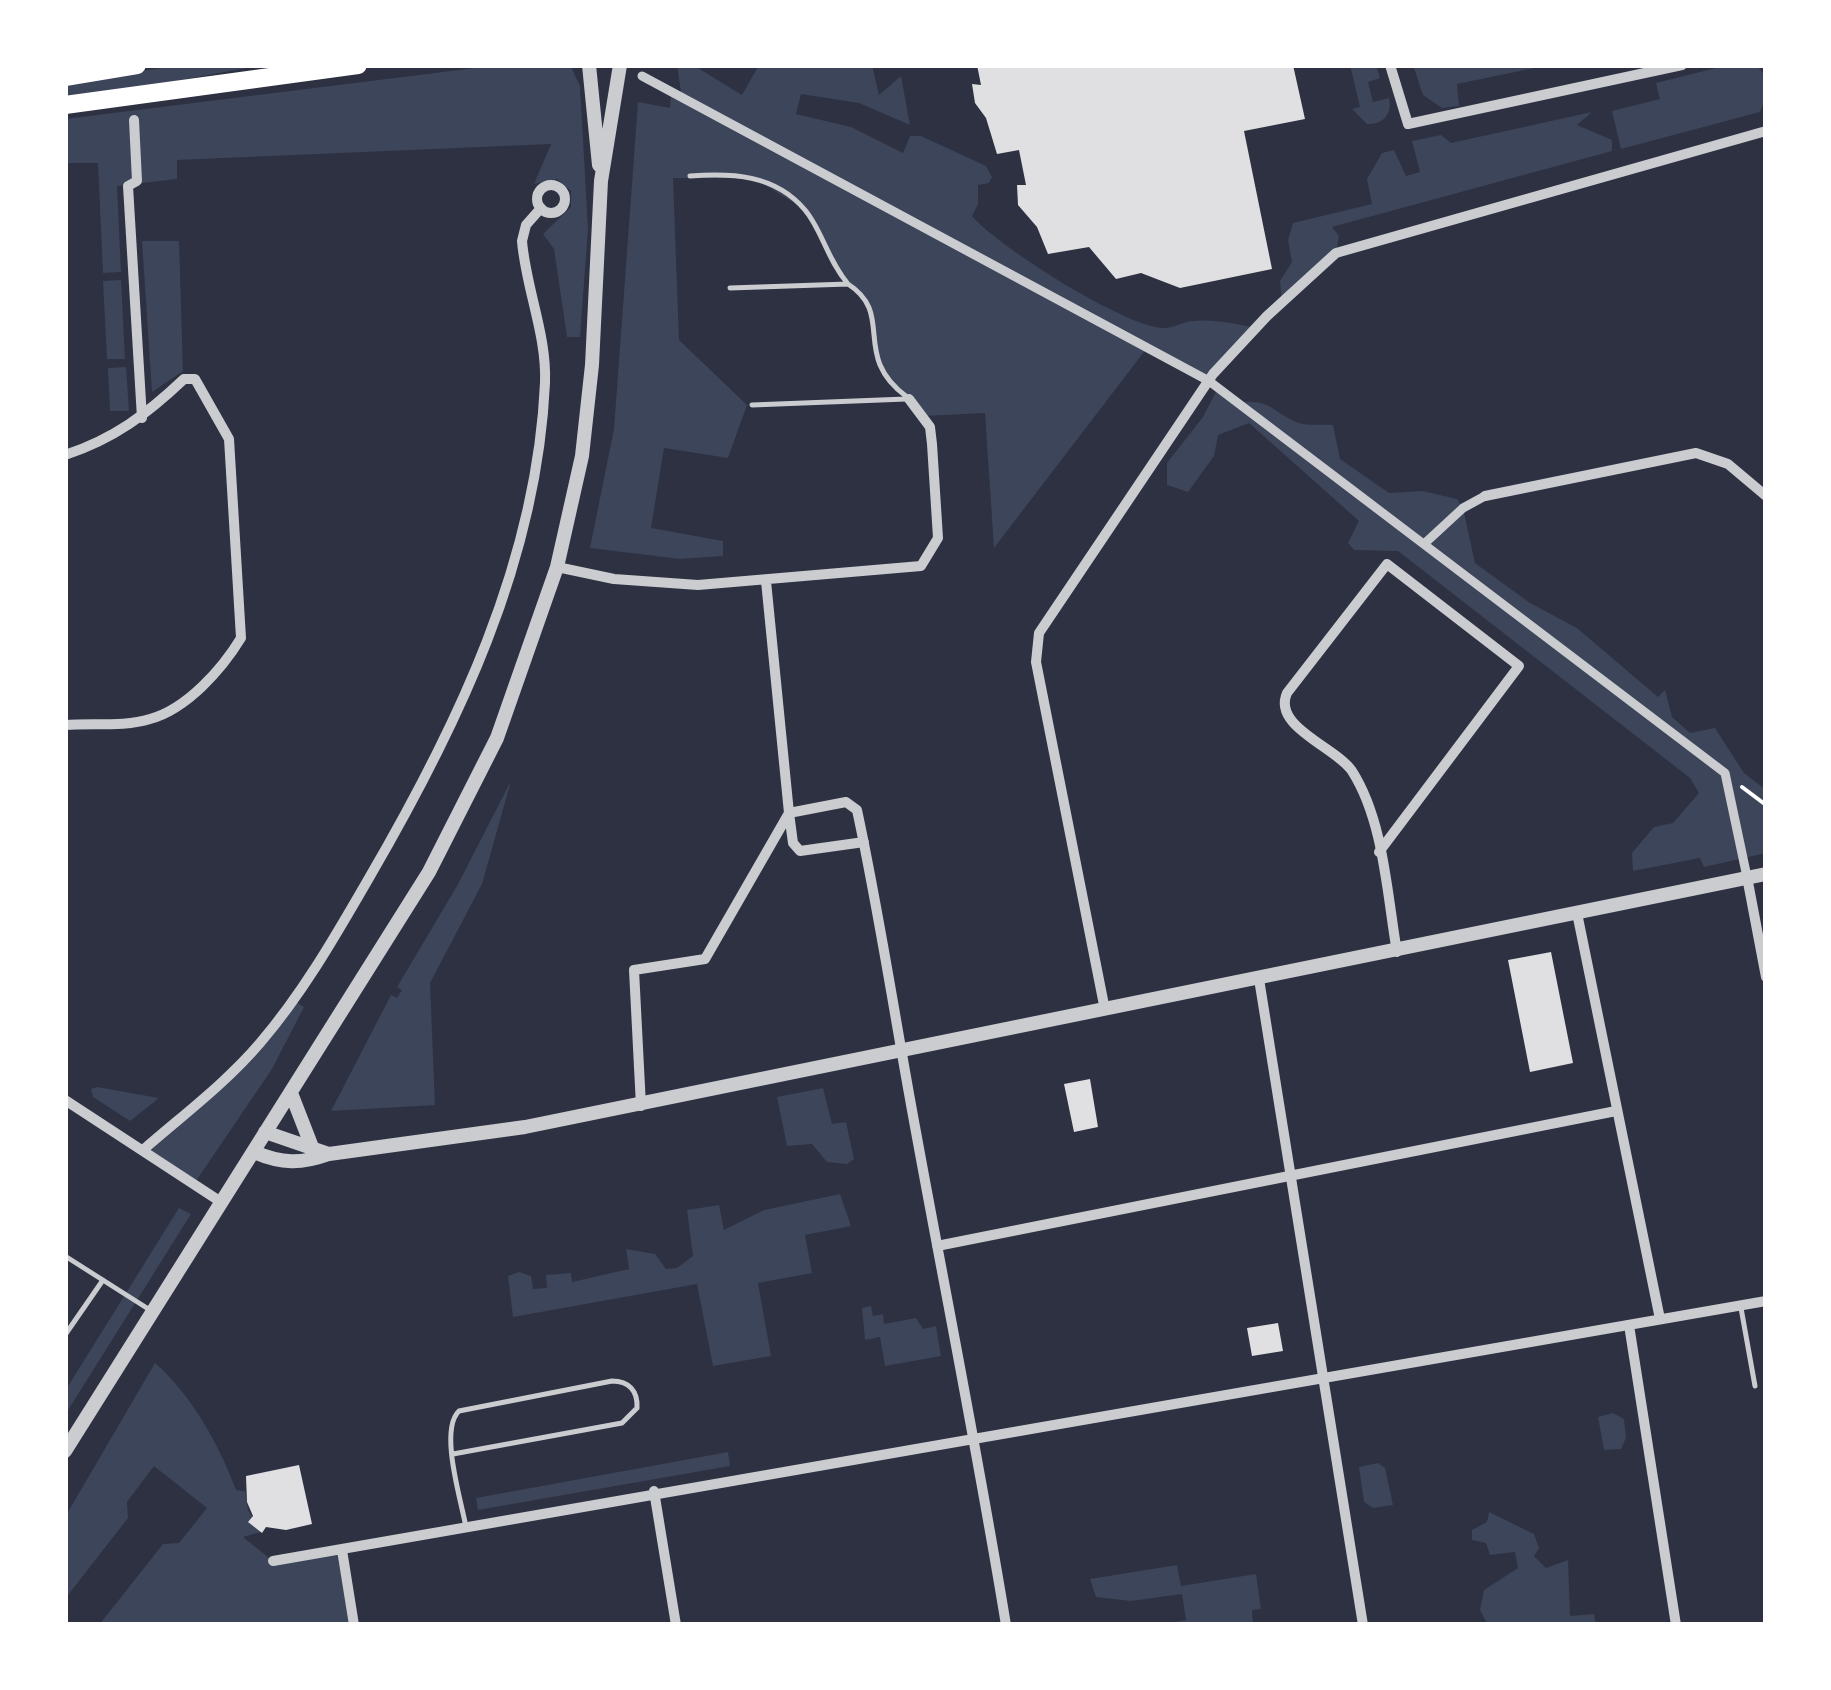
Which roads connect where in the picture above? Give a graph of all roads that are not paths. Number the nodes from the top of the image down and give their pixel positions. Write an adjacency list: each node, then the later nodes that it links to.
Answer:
1 (137, 65): 8 (main road)
2 (358, 65): 9 (main road)
3 (589, 65): 13 (street)
4 (620, 65): 13 (street)
5 (1390, 65): 6 (street)
6 (1682, 65)
7 (642, 76): 17 (street)
8 (65, 77)
9 (65, 106)
10 (134, 120): 20 (street)
11 (1766, 132): 17 (street)
12 (690, 176): 15 (lane)
13 (601, 181): 25 (street)
14 (541, 208): 45 (street)
15 (848, 284): 16 (lane); 18 (lane)
16 (730, 288)
17 (1208, 381): 24 (street); 37 (street)
18 (909, 399): 19 (lane); 26 (street)
19 (752, 405)
20 (142, 418): 21 (street); 27 (street)
21 (65, 454)
22 (1485, 496): 23 (street); 24 (street)
23 (1766, 496)
24 (1424, 544): 32 (street)
25 (556, 567): 26 (street); 39 (street)
26 (766, 581): 28 (street)
27 (65, 725)
28 (789, 814): 29 (street); 29 (street); 41 (street)
29 (864, 842): 38 (street)
30 (1380, 852): 30 (street); 34 (street)
31 (1766, 874): 32 (street)
32 (1747, 878): 33 (street); 35 (street)
33 (1577, 914): 34 (street); 42 (street)
34 (1397, 952): 36 (street)
35 (1766, 976)
36 (1259, 979): 37 (street); 48 (street)
37 (1105, 1010): 38 (street)
38 (901, 1053): 41 (street); 50 (street)
39 (291, 1093): 43 (street); 44 (street)
40 (65, 1100): 45 (street)
41 (641, 1106): 47 (street)
42 (1616, 1111): 48 (street); 56 (street)
43 (265, 1132): 44 (street); 46 (street)
44 (312, 1147): 47 (street)
45 (143, 1150): 49 (street)
46 (254, 1152): 47 (street); 49 (street)
47 (329, 1154)
48 (1290, 1174): 50 (street); 59 (street)
49 (222, 1202): 55 (street)
50 (937, 1246): 61 (street)
51 (65, 1256): 52 (lane)
52 (102, 1280): 55 (lane); 58 (lane)
53 (1766, 1301): 54 (street)
54 (1741, 1306): 56 (street); 60 (lane)
55 (152, 1311): 62 (street)
56 (1660, 1319): 57 (street)
57 (1629, 1325): 59 (street); 72 (street)
58 (65, 1336)
59 (1325, 1381): 61 (street); 71 (street)
60 (1755, 1386)
61 (975, 1438): 64 (street); 70 (street)
62 (65, 1451)
63 (452, 1454): 63 (lane); 65 (lane)
64 (654, 1492): 65 (street); 69 (street)
65 (466, 1527): 66 (street)
66 (342, 1550): 67 (street); 68 (street)
67 (273, 1562)
68 (354, 1625)
69 (676, 1625)
70 (1006, 1625)
71 (1363, 1625)
72 (1676, 1625)

